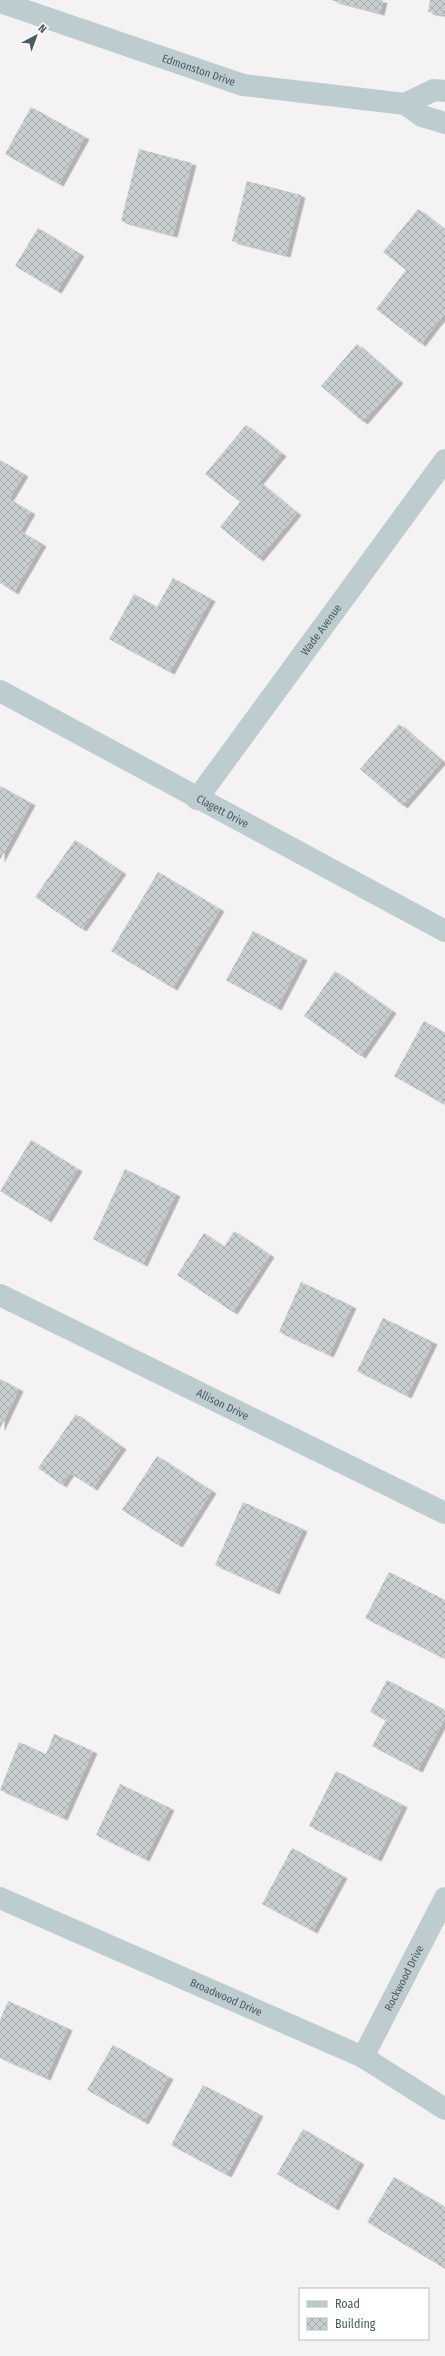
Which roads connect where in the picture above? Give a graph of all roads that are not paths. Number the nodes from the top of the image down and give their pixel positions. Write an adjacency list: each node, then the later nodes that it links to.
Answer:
1 (0, 2): 3 (street, Edmonston Drive)
2 (445, 91): 3 (street)
3 (405, 104): 4 (street, Edmonston Drive)
4 (445, 123)
5 (445, 460): 7 (street, Wade Avenue)
6 (0, 691): 7 (street, Clagett Drive)
7 (197, 799): 8 (street, Clagett Drive)
8 (445, 931)
9 (0, 1295): 10 (street, Allison Drive)
10 (445, 1513)
11 (0, 1898): 13 (street, Broadwood Drive)
12 (445, 1898): 13 (street, Rockwood Drive)
13 (363, 2057): 14 (street, Broadwood Drive)
14 (445, 2109)

